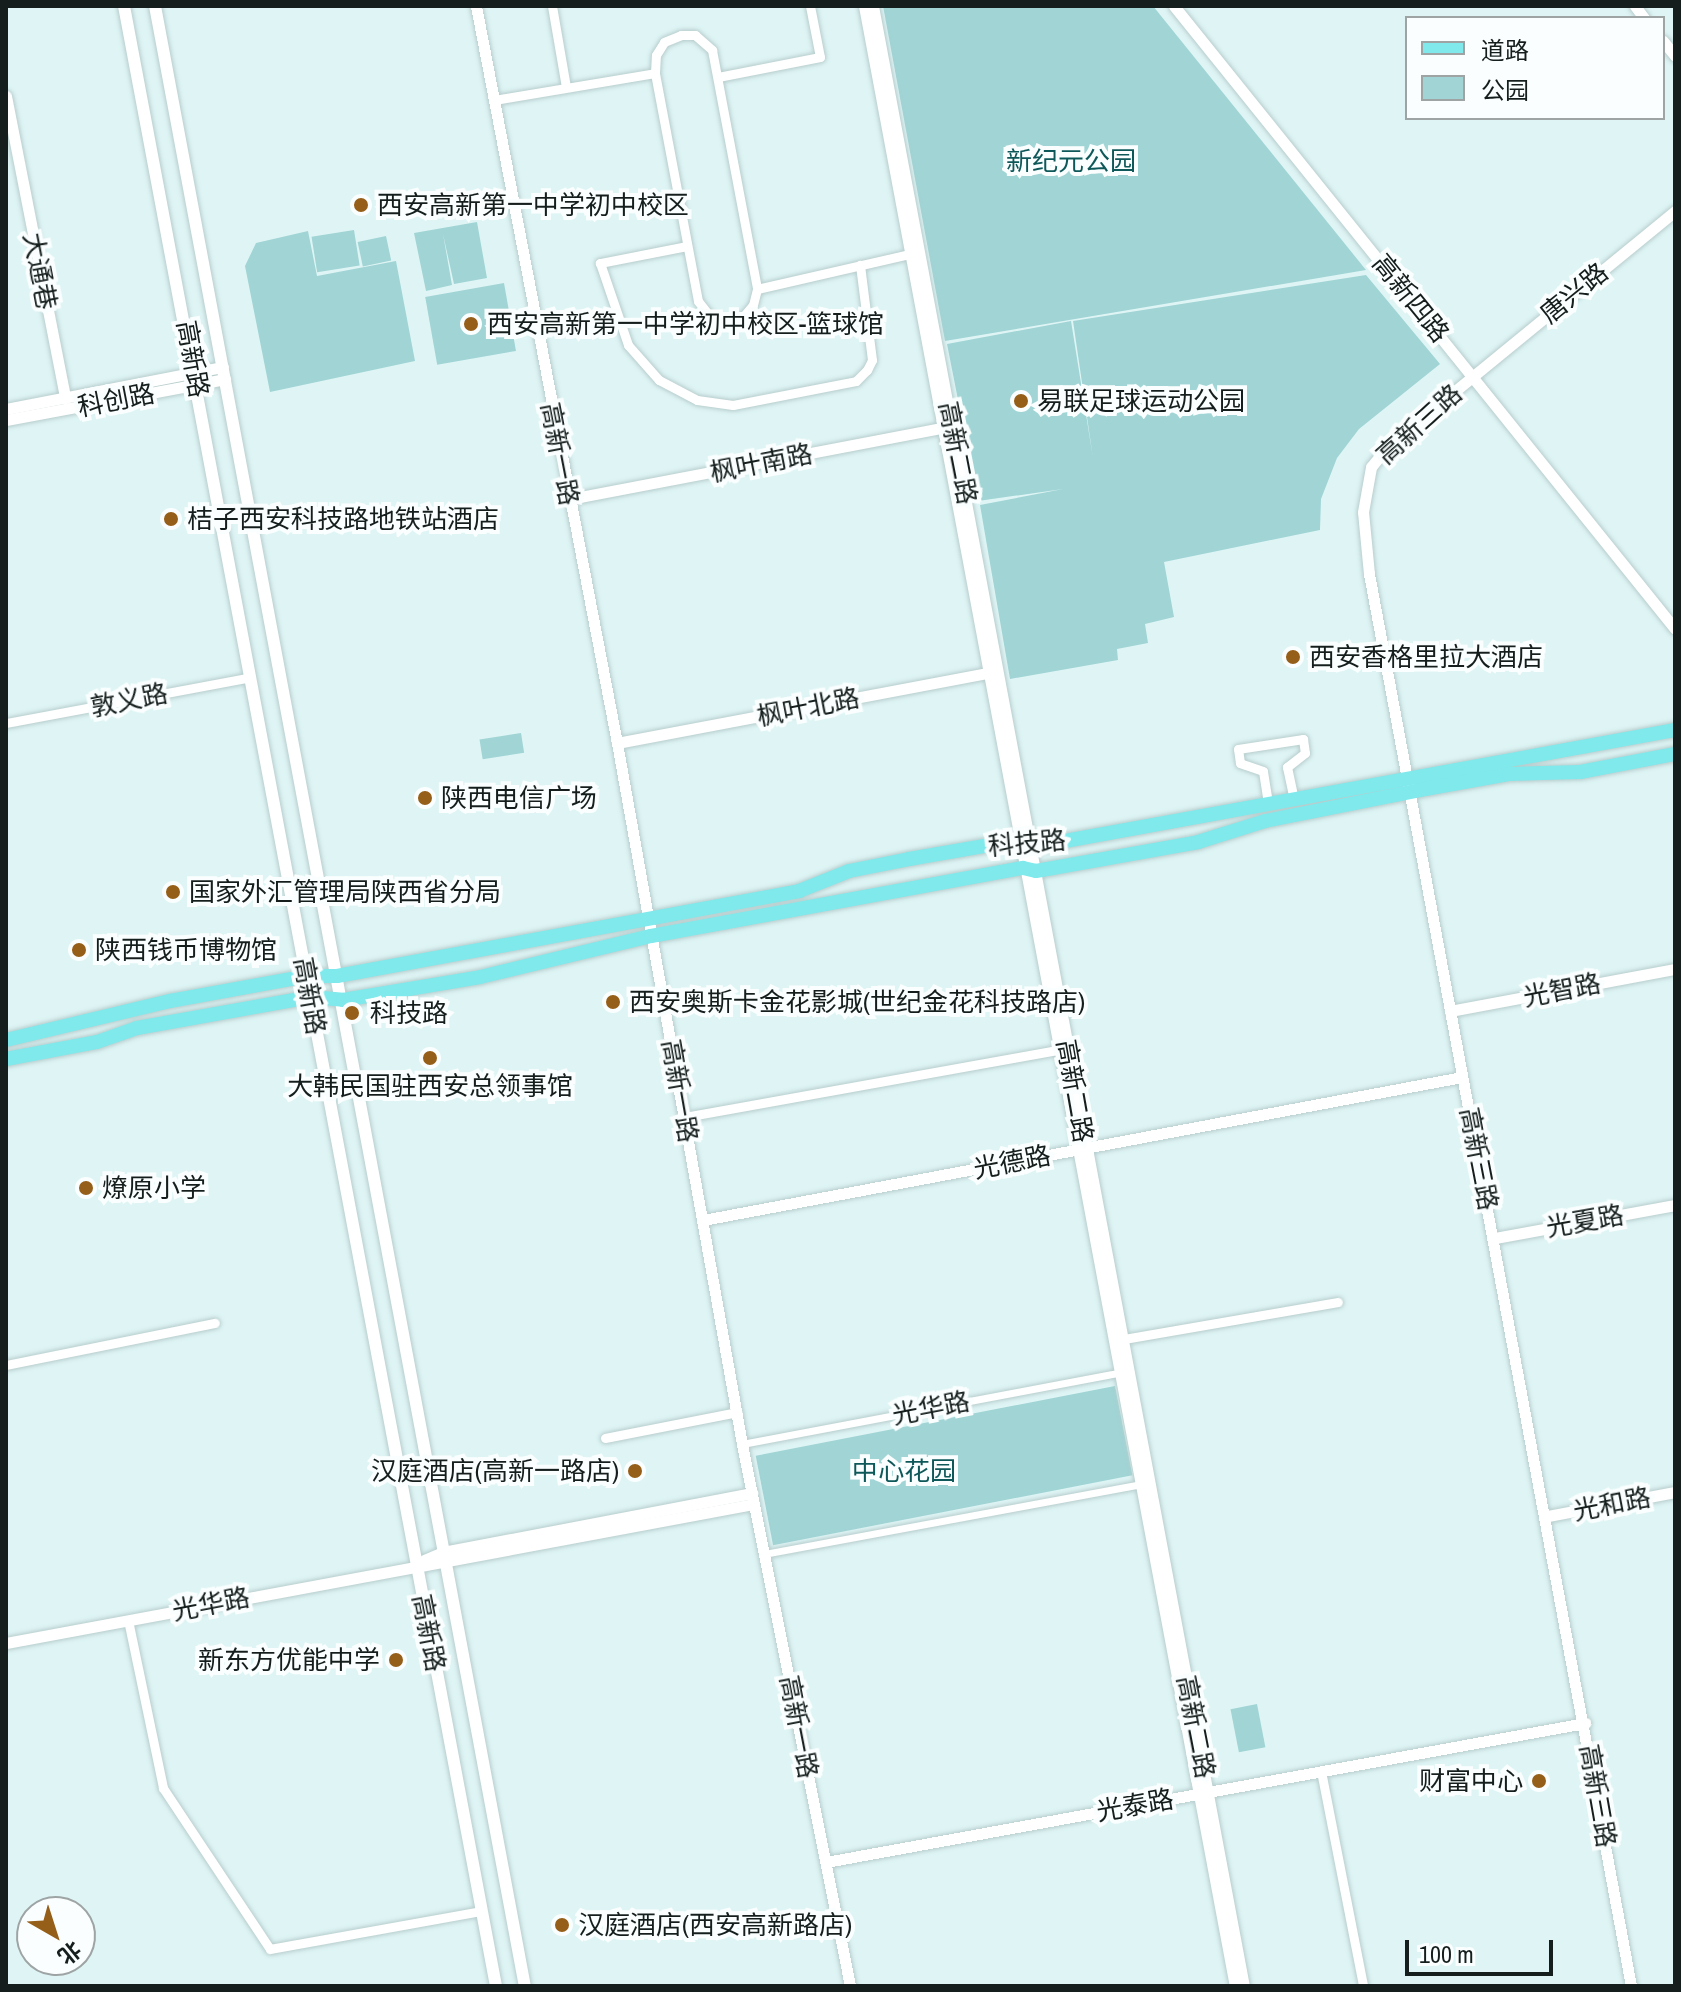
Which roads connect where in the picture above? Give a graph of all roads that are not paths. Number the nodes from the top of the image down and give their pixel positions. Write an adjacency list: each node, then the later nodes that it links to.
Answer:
1 (124, 6): 21 (main road, 高新路)
2 (155, 6): 19 (main road, 高新路)
3 (476, 6): 13 (street, 高新一路)
4 (552, 6): 11 (street)
5 (810, 6): 10 (street)
6 (864, 6): 16 (street, 高新二路)
7 (873, 6): 25 (street, 高新二路)
8 (1174, 6): 20 (street, 高新四路)
9 (655, 73): 10 (street); 11 (street); 15 (street)
10 (718, 77): 18 (street)
11 (566, 87): 13 (street)
12 (6, 96): 22 (street, 大通巷)
13 (494, 100): 26 (street, 高新一路)
14 (1675, 211): 20 (street, 唐兴路)
15 (687, 246): 17 (street); 18 (street)
16 (910, 254): 17 (street); 25 (street, 高新二路)
17 (860, 265): 18 (street)
18 (757, 289)
19 (224, 373): 21 (street, 科创路); 43 (main road, 高新路)
20 (1474, 375): 27 (street, 高新四路); 34 (street, 高新三路)
21 (197, 378): 22 (street, 科创路); 24 (street, 科创路); 29 (main road, 高新路)
22 (65, 398): 23 (street, 科创路)
23 (6, 409)
24 (6, 420)
25 (948, 427): 26 (street, 枫叶南路); 28 (street, 高新二路)
26 (569, 499): 32 (street, 高新一路)
27 (1675, 629)
28 (994, 672): 32 (street, 枫叶北路); 37 (street, 高新二路)
29 (251, 677): 30 (street, 敦义路); 42 (main road, 高新路)
30 (6, 723)
31 (1675, 730): 34 (main road, 科技路)
32 (617, 743): 39 (street, 高新一路)
33 (1675, 754): 34 (main road, 科技路)
34 (1409, 785): 35 (main road, 科技路); 38 (main road, 科技路); 46 (street, 高新三路)
35 (1294, 799): 36 (main road, 科技路); 36 (street)
36 (1268, 803): 37 (main road, 科技路)
37 (1025, 844): 38 (street, 高新二路); 39 (main road, 科技路)
38 (1030, 870): 40 (main road, 科技路); 48 (street, 高新二路); 52 (street, 高新二路)
39 (648, 919): 40 (street, 高新一路); 43 (main road, 科技路)
40 (651, 936): 45 (main road, 科技路); 51 (street, 高新一路)
41 (1675, 969): 46 (street, 光智路)
42 (307, 976): 43 (main road, 科技路); 44 (main road, 高新路); 47 (main road, 科技路)
43 (337, 976): 45 (main road, 高新路)
44 (311, 997): 45 (main road, 科技路); 49 (main road, 科技路); 70 (main road, 高新路)
45 (343, 1000): 69 (main road, 高新路)
46 (1450, 1011): 50 (street, 高新三路)
47 (6, 1040)
48 (1057, 1050): 51 (street); 52 (street, 高新二路)
49 (6, 1059)
50 (1462, 1077): 52 (street, 光德路); 55 (street, 高新三路)
51 (685, 1117): 54 (street, 高新一路)
52 (1080, 1149): 54 (street, 光德路); 58 (street, 高新二路); 60 (street, 高新二路)
53 (1675, 1205): 55 (street, 光夏路)
54 (703, 1220): 61 (street, 高新一路)
55 (1495, 1238): 67 (street, 高新三路)
56 (1338, 1302): 58 (street)
57 (215, 1323): 59 (street)
58 (1124, 1339): 75 (street, 高新二路)
59 (6, 1365)
60 (1119, 1373): 63 (street, 光华路); 64 (street, 高新二路)
61 (737, 1412): 62 (street); 63 (street, 高新一路)
62 (605, 1438)
63 (742, 1444): 66 (street, 高新一路)
64 (1140, 1484): 68 (street); 75 (street, 高新二路)
65 (1675, 1492): 67 (street, 光和路)
66 (753, 1498): 68 (street, 高新一路); 69 (street, 光华路)
67 (1548, 1516): 73 (street, 高新三路)
68 (764, 1554): 76 (street, 高新一路)
69 (444, 1557): 70 (street, 光华路); 79 (main road, 高新路)
70 (416, 1564): 71 (street, 光华路); 77 (main road, 高新路)
71 (128, 1620): 72 (street, 光华路); 77 (street)
72 (6, 1643)
73 (1585, 1723): 74 (street, 光泰路); 84 (street, 高新三路)
74 (1321, 1771): 75 (street, 光泰路); 83 (street)
75 (1203, 1793): 76 (street, 光泰路); 81 (street, 高新二路); 82 (street, 高新二路)
76 (826, 1862): 80 (street, 高新一路)
77 (482, 1911): 78 (main road, 高新路)
78 (496, 1986)
79 (525, 1986)
80 (850, 1986)
81 (1235, 1986)
82 (1244, 1986)
83 (1363, 1986)
84 (1631, 1986)

